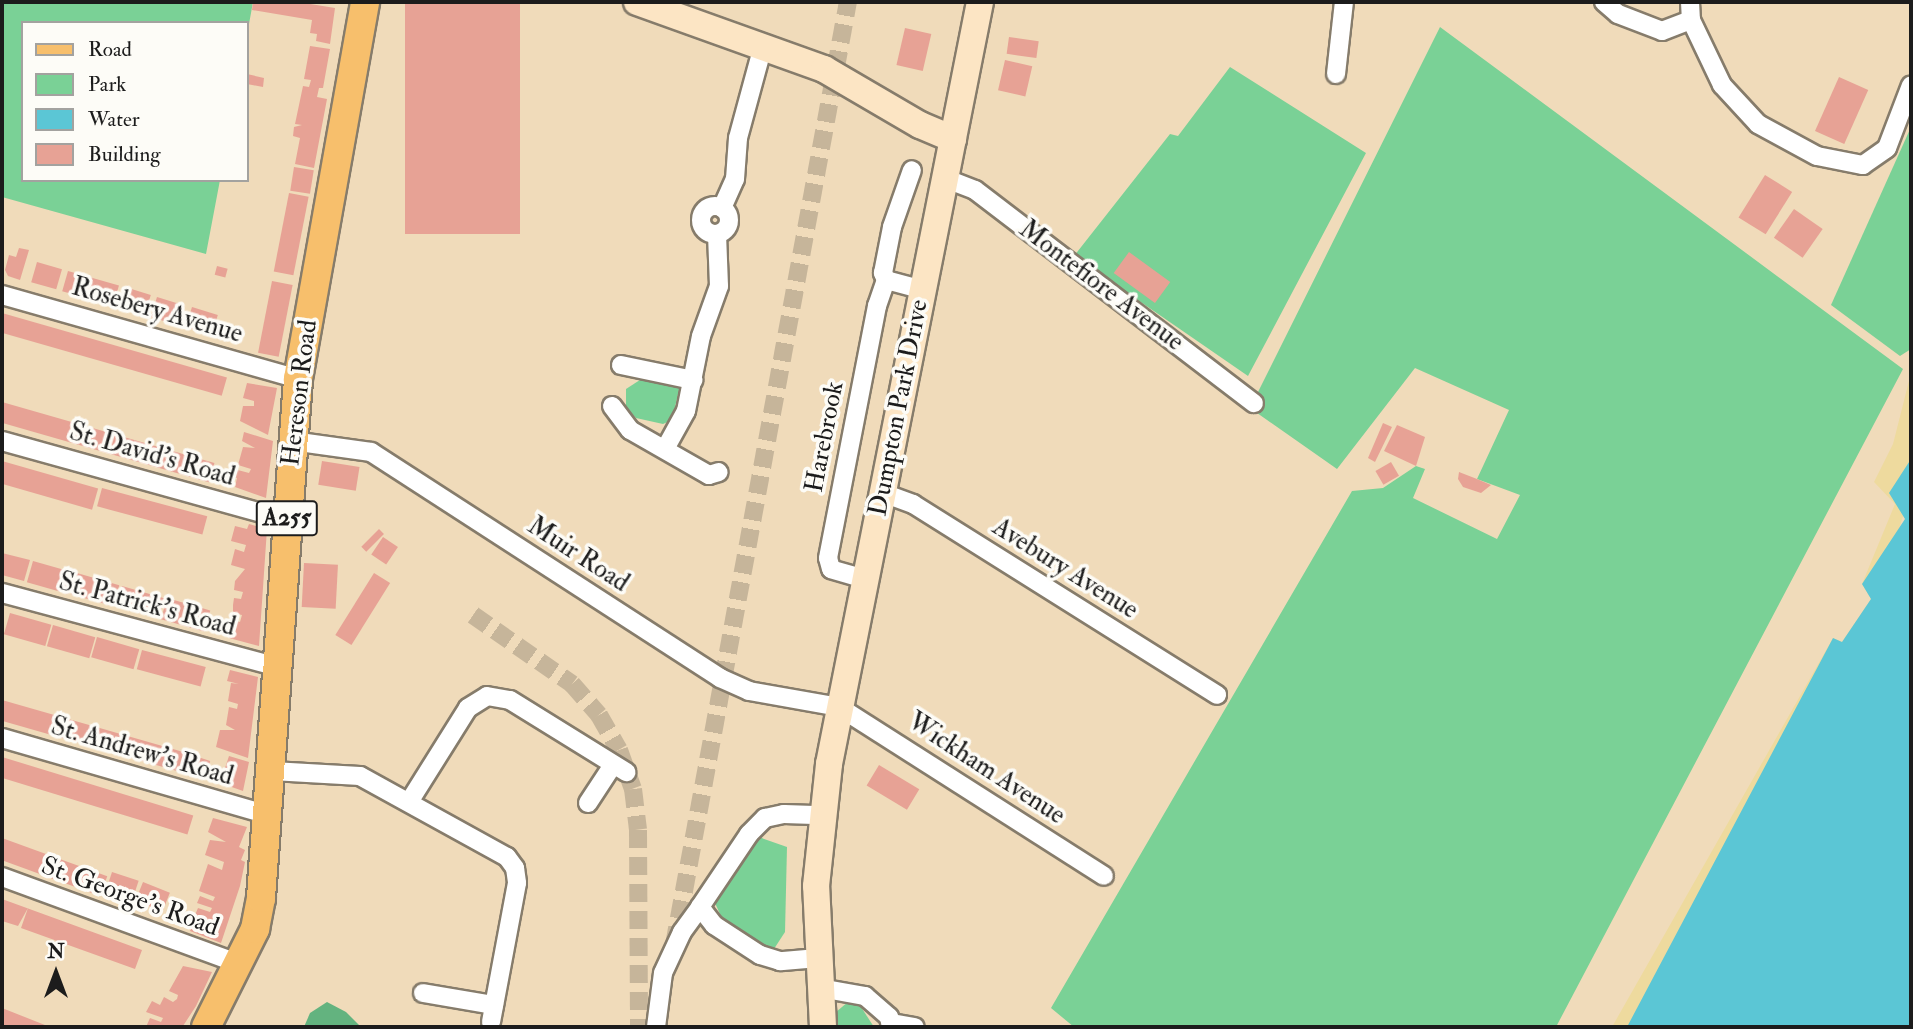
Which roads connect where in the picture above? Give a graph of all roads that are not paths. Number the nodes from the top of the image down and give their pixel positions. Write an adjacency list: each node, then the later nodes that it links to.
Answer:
1 (365, 2): 17 (main road, Hereson Road / A255)
2 (637, 2): 7 (street)
3 (980, 2): 10 (street, Dumpton Park Drive)
4 (1345, 2): 8 (street)
5 (1604, 2): 6 (street)
6 (1691, 11): 9 (street)
7 (763, 46): 10 (street); 18 (street)
8 (1336, 74)
9 (1911, 85)
10 (953, 139): 12 (street, Dumpton Park Drive)
11 (912, 170): 13 (street, Harebrook)
12 (944, 178): 14 (street, Dumpton Park Drive); 19 (street, Montefiore Avenue)
13 (886, 280): 14 (street); 27 (street, Harebrook)
14 (923, 290): 25 (street, Dumpton Park Drive)
15 (2, 295): 17 (street, Rosebery Avenue)
16 (621, 365): 18 (street)
17 (298, 379): 22 (main road, Hereson Road / A255)
18 (693, 380): 23 (street)
19 (1254, 403)
20 (612, 406): 23 (street)
21 (2, 441): 26 (street, St. David's Road)
22 (292, 441): 26 (main road, Hereson Road / A255); 31 (street, Muir Road)
23 (665, 449): 24 (street)
24 (719, 472)
25 (883, 493): 27 (street, Dumpton Park Drive); 30 (street, Avebury Avenue)
26 (287, 520): 29 (main road, Hereson Road / A255)
27 (865, 579): 31 (street, Dumpton Park Drive)
28 (2, 593): 29 (street, St. Patrick's Road)
29 (278, 667): 33 (main road, Hereson Road / A255)
30 (1217, 695)
31 (839, 707): 36 (street, Dumpton Park Drive); 38 (street, Wickham Avenue)
32 (2, 738): 37 (street, St. Andrew's Road)
33 (272, 771): 34 (street); 37 (main road, Hereson Road / A255)
34 (408, 802): 35 (street); 44 (street)
35 (588, 803)
36 (822, 815): 40 (street); 41 (street, Dumpton Park Drive)
37 (269, 816): 42 (main road, Hereson Road / A255)
38 (1104, 876)
39 (2, 877): 42 (street, St. George's Road)
40 (700, 907): 41 (street); 47 (street)
41 (818, 958): 43 (street, Dumpton Park Drive)
42 (240, 964): 46 (main road, Hereson Road / A255)
43 (820, 988): 45 (street); 48 (street, Dumpton Park Drive)
44 (423, 993)
45 (892, 1025): 49 (street)
46 (206, 1027)
47 (656, 1027)
48 (823, 1027)
49 (915, 1027)

